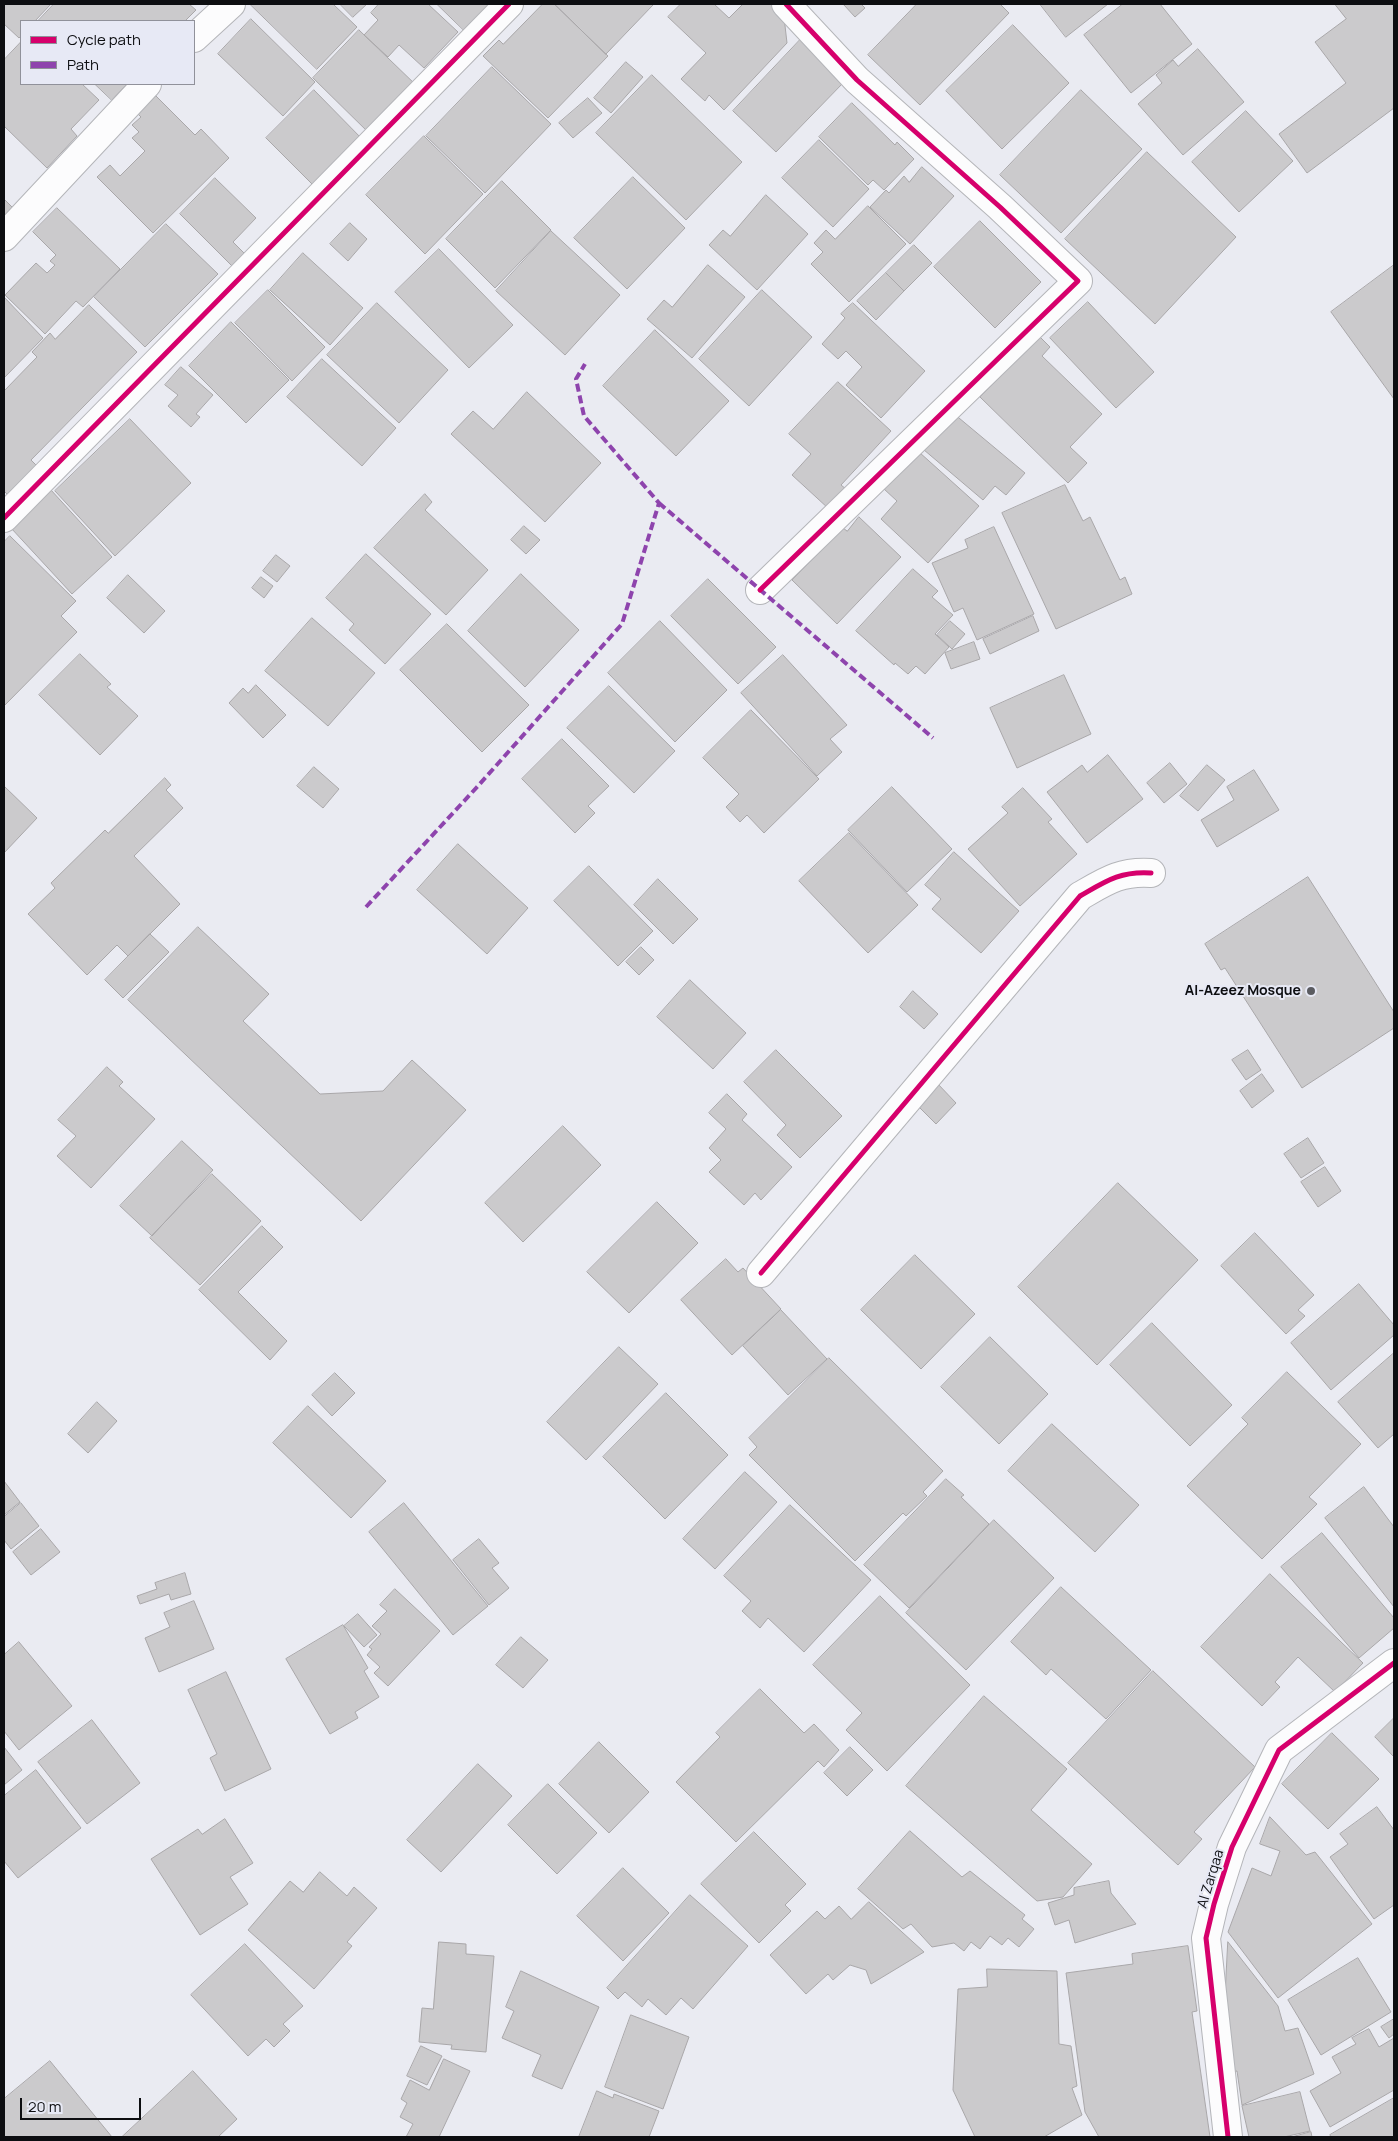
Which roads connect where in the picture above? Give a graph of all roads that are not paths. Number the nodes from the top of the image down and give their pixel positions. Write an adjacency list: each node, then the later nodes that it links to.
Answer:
1 (231, 4): 4 (street)
2 (508, 4): 7 (street)
3 (786, 4): 8 (street)
4 (195, 37)
5 (146, 85): 6 (street)
6 (4, 237)
7 (4, 518)
8 (760, 590)
9 (1151, 873): 10 (street)
10 (761, 1273)
11 (1394, 1663): 12 (street, Al Zarqaa)
12 (1228, 2137)

